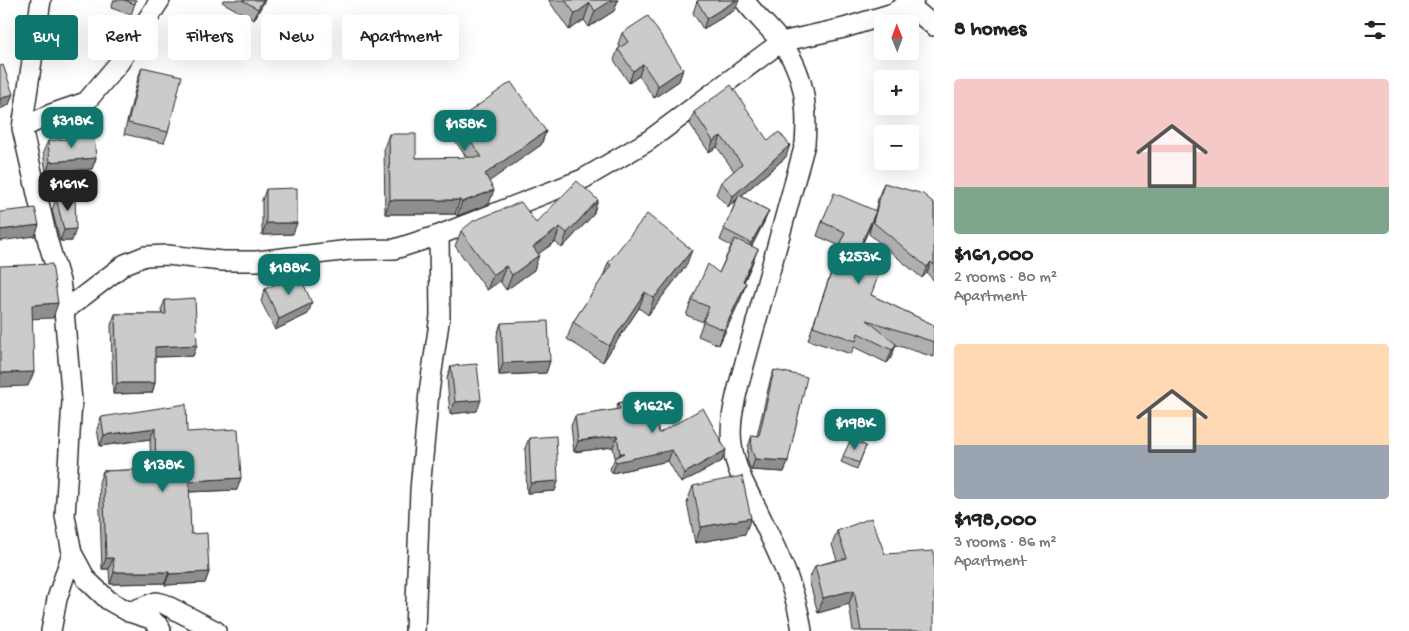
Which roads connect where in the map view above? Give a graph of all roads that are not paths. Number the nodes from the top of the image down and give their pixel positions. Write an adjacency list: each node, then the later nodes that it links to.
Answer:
1 (41, 0): 7 (street)
2 (160, 0): 7 (street)
3 (744, 0): 6 (street)
4 (911, 3): 5 (street); 6 (street)
5 (934, 26)
6 (781, 42): 8 (street); 16 (street)
7 (22, 128): 9 (street)
8 (439, 235): 9 (street); 15 (street)
9 (64, 311): 10 (street)
10 (72, 553): 11 (street); 12 (street)
11 (129, 612): 13 (street); 14 (street)
12 (51, 631)
13 (161, 631)
14 (216, 631)
15 (415, 631)
16 (802, 631)

